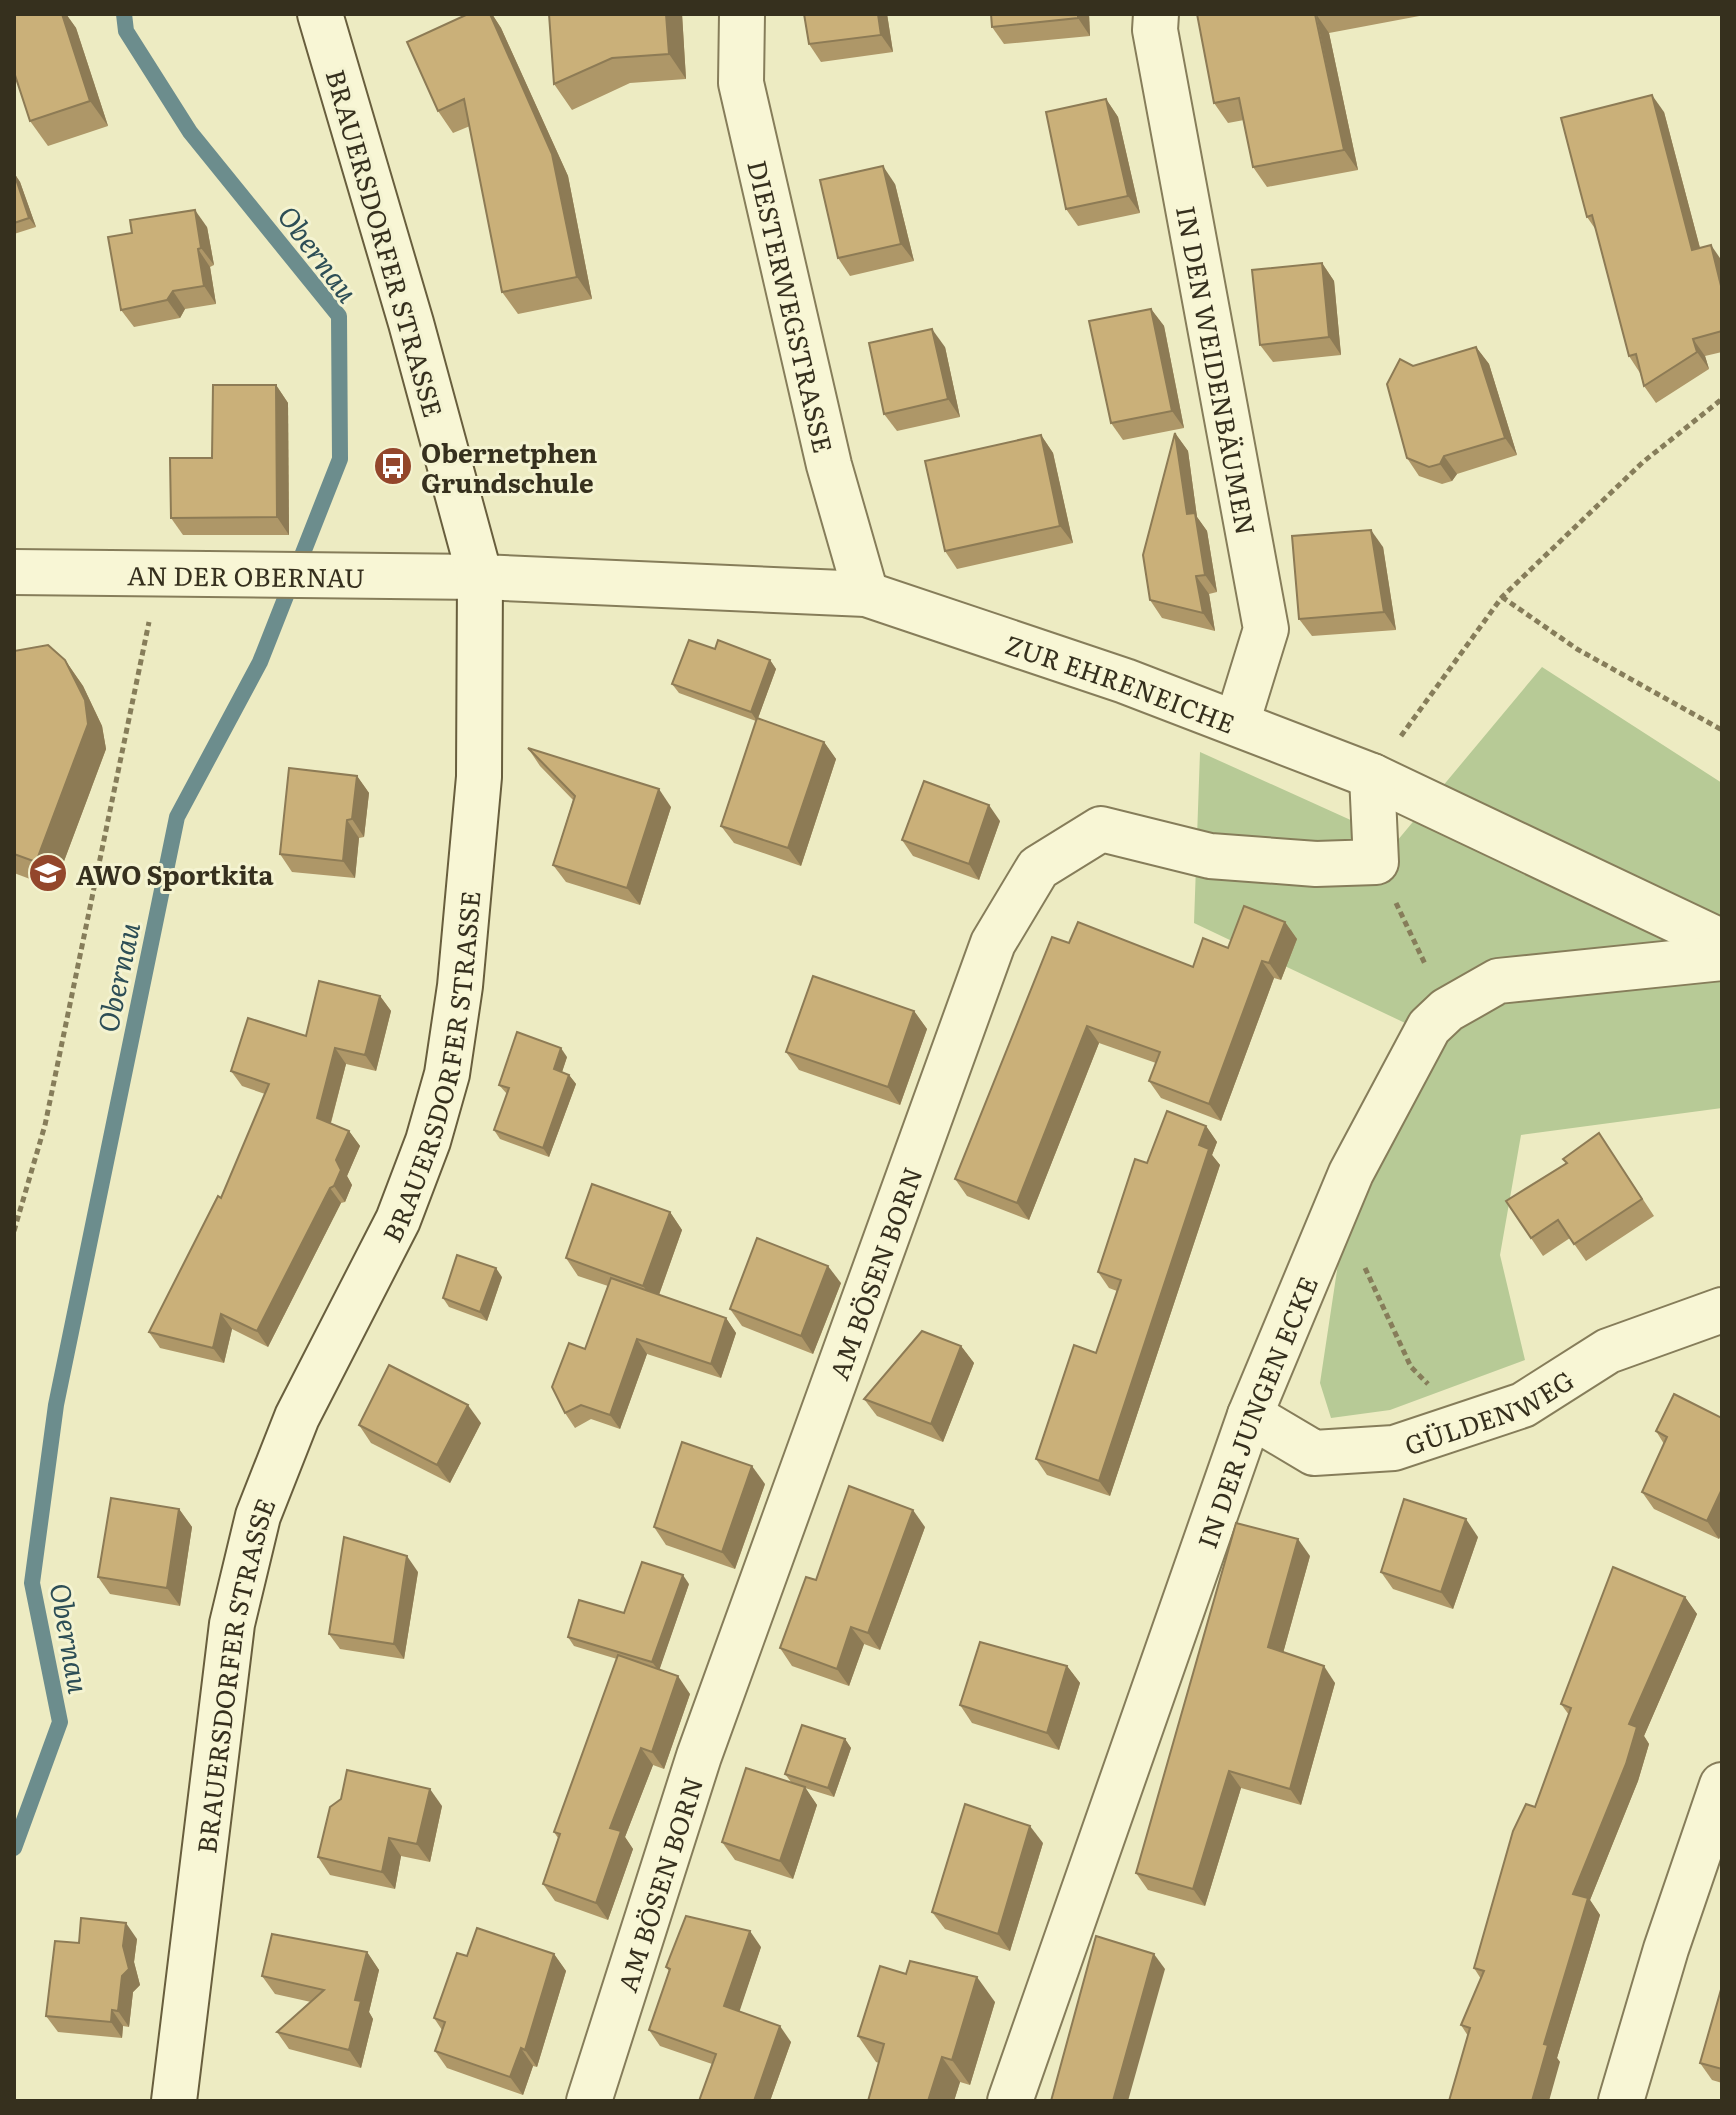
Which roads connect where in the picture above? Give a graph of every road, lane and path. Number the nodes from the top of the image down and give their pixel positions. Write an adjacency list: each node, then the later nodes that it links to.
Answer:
1 (320, 14): 7 (street, BRAUERSDORFER STRASSE)
2 (742, 14): 8 (street, DIESTERWEGSTRASSE)
3 (1156, 14): 10 (street, IN DEN WEIDENBÄUMEN)
4 (1722, 399): 9 (path)
5 (14, 572): 6 (street, AN DER OBERNAU)
6 (152, 573): 7 (street, AN DER OBERNAU); 17 (path)
7 (480, 577): 8 (street, ZUR EHRENEICHE); 23 (street, BRAUERSDORFER STRASSE)
8 (866, 594): 10 (street, ZUR EHRENEICHE)
9 (1502, 597): 11 (path); 12 (path)
10 (1237, 723): 12 (street, ZUR EHRENEICHE)
11 (1722, 730)
12 (1372, 776): 13 (street); 14 (street, ZUR EHRENEICHE)
13 (1376, 862): 16 (path); 24 (street, AM BÖSEN BORN)
14 (1722, 942)
15 (1722, 958): 16 (street, IN DER JUNGEN ECKE)
16 (1447, 1010): 20 (street, IN DER JUNGEN ECKE)
17 (14, 1231)
18 (1362, 1262): 21 (path)
19 (1722, 1310): 21 (street, GÜLDENWEG)
20 (1250, 1415): 21 (street, GÜLDENWEG); 25 (street, IN DER JUNGEN ECKE)
21 (1469, 1424)
22 (1722, 1785): 26 (street)
23 (174, 2101)
24 (589, 2101)
25 (1010, 2101)
26 (1621, 2101)

